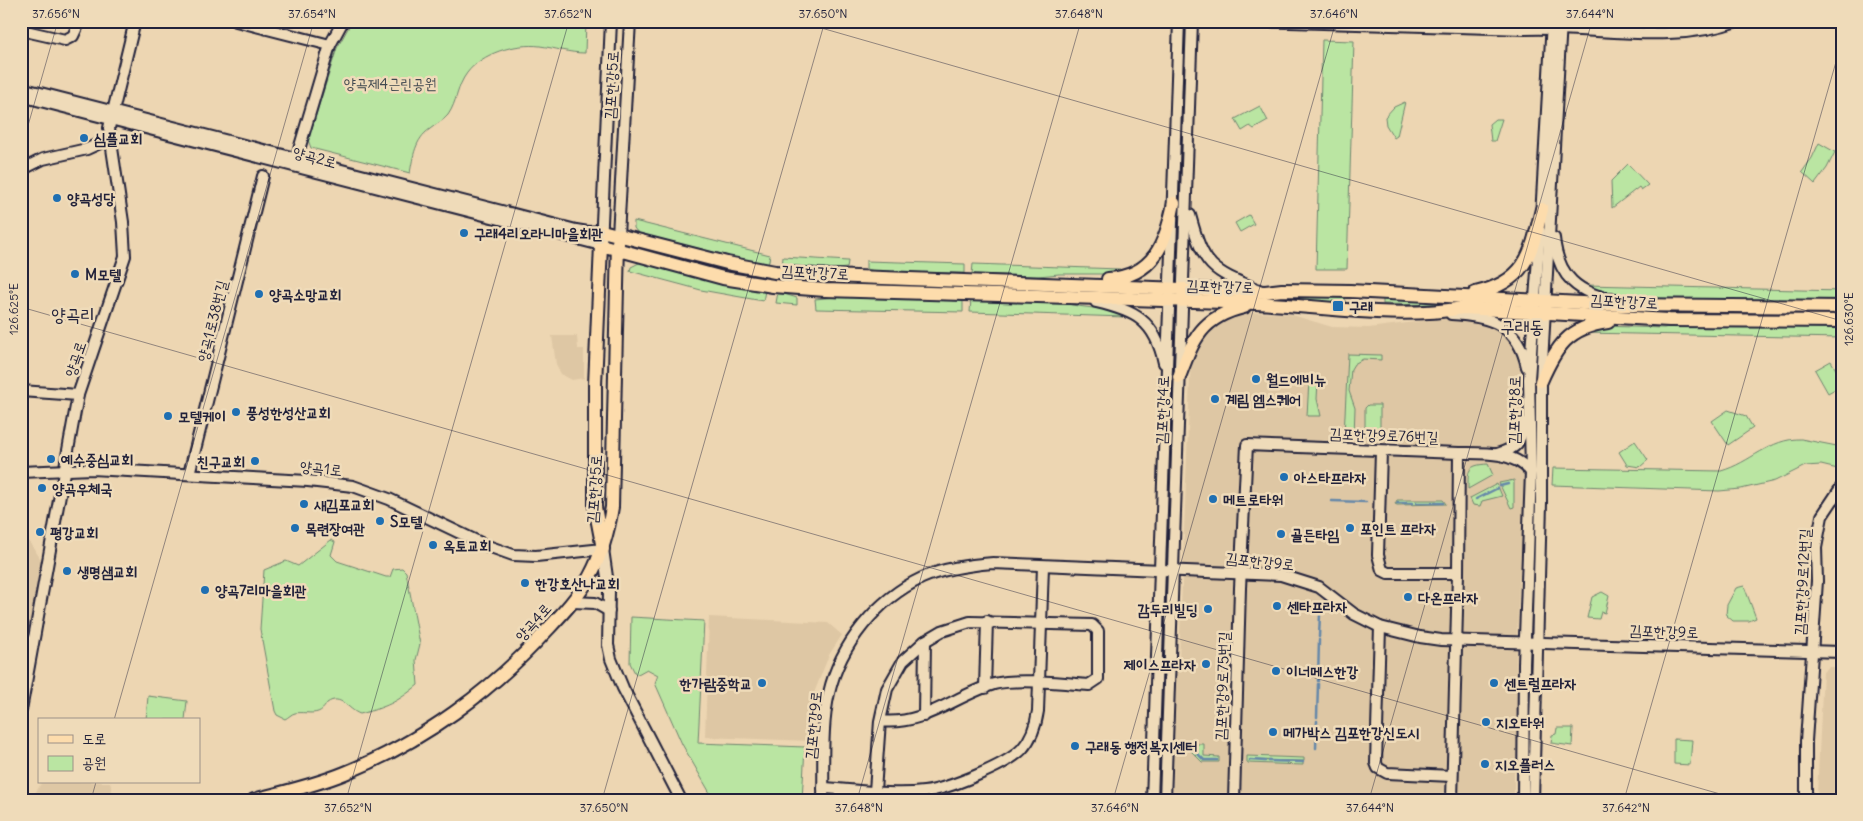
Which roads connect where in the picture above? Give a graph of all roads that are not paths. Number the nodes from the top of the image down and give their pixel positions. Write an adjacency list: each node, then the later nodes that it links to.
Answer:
1 (80, 21): 13 (street)
2 (135, 21): 17 (street, 양곡로)
3 (236, 21): 14 (street)
4 (343, 21): 14 (street)
5 (611, 21): 24 (street, 김포한강5로)
6 (630, 21): 25 (street, 김포한강5로)
7 (1179, 21): 22 (street, 김포한강4로)
8 (1192, 21): 22 (street, 김포한강4로)
9 (1259, 21): 12 (street)
10 (1457, 21): 12 (street)
11 (1737, 21): 12 (street)
12 (1556, 24): 23 (street, 김포한강8로)
13 (21, 30)
14 (330, 45): 19 (street)
15 (21, 88): 17 (street, 양곡2로)
16 (21, 96): 17 (street, 양곡2로)
17 (111, 115): 18 (street, 양곡로); 19 (street, 양곡2로)
18 (109, 139): 20 (street); 44 (street, 양곡로)
19 (295, 162): 24 (street, 양곡2로); 26 (street, 양곡2로)
20 (21, 170)
21 (263, 176): 52 (street, 양곡1로38번길)
22 (1181, 204): 30 (main road); 31 (street, 김포한강4로); 34 (street)
23 (1546, 209): 32 (main road); 35 (street); 36 (street, 김포한강8로)
24 (602, 231): 25 (main road, 김포한강7로); 26 (street, 김포한강5로)
25 (618, 235): 27 (main road, 김포한강5로); 30 (main road, 김포한강7로)
26 (601, 245): 27 (main road, 김포한강7로); 54 (main road, 김포한강5로)
27 (617, 249): 28 (main road, 김포한강7로); 29 (main road, 김포한강5로)
28 (641, 256): 29 (main road); 33 (main road, 김포한강7로)
29 (616, 275): 54 (main road, 김포한강5로)
30 (1055, 283): 31 (main road, 김포한강7로)
31 (1177, 294): 33 (main road, 김포한강7로); 34 (main road, 김포한강7로); 41 (street, 김포한강4로)
32 (1447, 296): 34 (main road, 김포한강7로); 36 (main road, 김포한강7로)
33 (1075, 297): 41 (street)
34 (1263, 298): 38 (main road, 김포한강7로); 41 (main road)
35 (1647, 304): 36 (main road, 김포한강7로); 37 (main road, 김포한강7로)
36 (1539, 307): 38 (main road, 김포한강7로); 39 (main road, 김포한강7로); 42 (street, 김포한강8로)
37 (1842, 307)
38 (1438, 313): 42 (street)
39 (1669, 320): 40 (main road, 김포한강7로); 42 (main road)
40 (1842, 321)
41 (1173, 379): 56 (street, 김포한강4로); 57 (street, 김포한강4로)
42 (1535, 380): 45 (street, 김포한강8로); 68 (street, 김포한강8로)
43 (21, 391): 44 (street)
44 (78, 395): 49 (street, 양곡로)
45 (1529, 399): 48 (street); 51 (street, 김포한강8로)
46 (1381, 451): 47 (street, 김포한강9로76번길); 58 (street, 김포한강9로76번길); 59 (street)
47 (1459, 452): 48 (street); 59 (street, 김포한강9로76번길)
48 (1496, 454): 51 (street)
49 (66, 469): 50 (street, 양곡1로); 52 (street, 양곡1로); 73 (street, 양곡로)
50 (21, 472)
51 (1530, 472): 67 (street, 김포한강8로)
52 (189, 474): 54 (street, 양곡1로)
53 (1841, 489): 69 (street, 김포한강9로12번길)
54 (603, 549): 60 (main road, 양곡4로); 61 (street)
55 (1044, 566): 56 (street, 김포한강9로); 63 (street); 77 (street, 김포한강9로)
56 (1160, 570): 57 (street, 김포한강9로); 82 (street, 김포한강4로)
57 (1172, 570): 58 (street, 김포한강9로); 83 (street, 김포한강4로)
58 (1241, 572): 64 (street, 김포한강9로); 84 (street, 김포한강9로75번길)
59 (1458, 572): 66 (street, 김포한강9로76번길)
60 (572, 602): 61 (street); 79 (main road, 양곡4로)
61 (609, 610): 80 (street)
62 (987, 621): 63 (street); 65 (street); 72 (street)
63 (1040, 624): 71 (street); 71 (street)
64 (1380, 627): 66 (street, 김포한강9로); 76 (street)
65 (925, 641): 74 (street); 75 (street)
66 (1457, 641): 67 (street, 김포한강9로); 76 (street)
67 (1524, 642): 68 (street, 김포한강9로); 86 (street, 김포한강8로)
68 (1537, 643): 69 (street, 김포한강9로); 87 (street, 김포한강8로)
69 (1813, 651): 70 (street, 김포한강9로); 88 (street, 김포한강9로12번길)
70 (1842, 652)
71 (1039, 683): 72 (street); 78 (street)
72 (985, 688): 74 (street)
73 (21, 710)
74 (924, 716): 75 (street)
75 (880, 721): 78 (street)
76 (1452, 776): 85 (street)
77 (823, 788): 78 (street); 81 (street, 김포한강9로)
78 (875, 791)
79 (254, 800)
80 (681, 800)
81 (823, 800)
82 (1152, 800)
83 (1165, 800)
84 (1234, 800)
85 (1452, 800)
86 (1523, 800)
87 (1533, 800)
88 (1806, 800)

